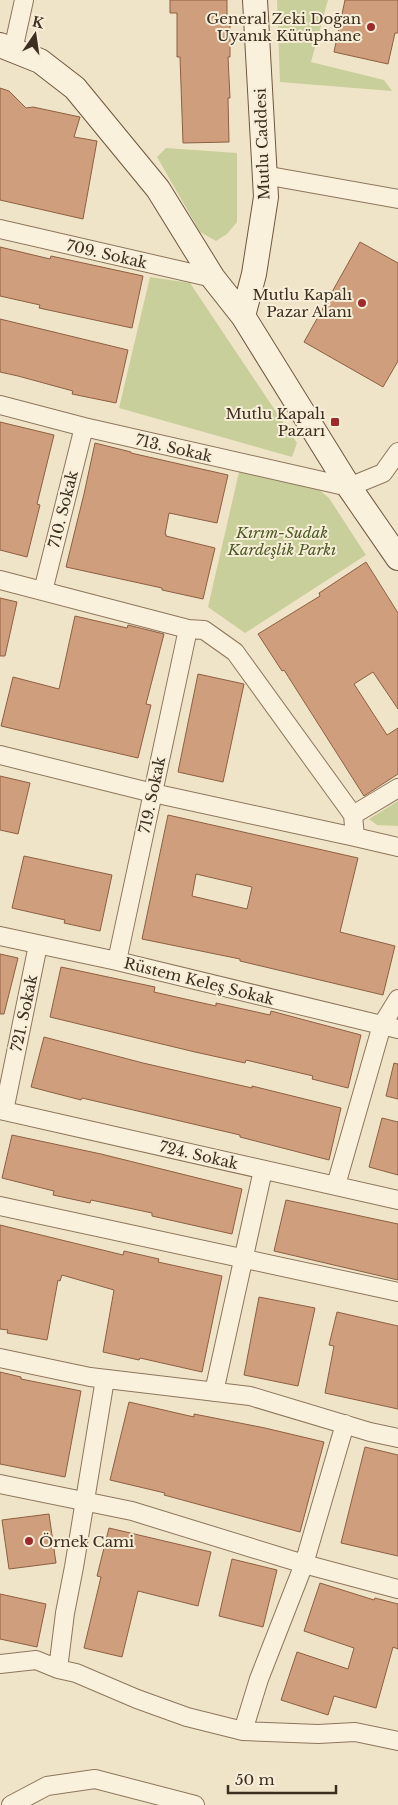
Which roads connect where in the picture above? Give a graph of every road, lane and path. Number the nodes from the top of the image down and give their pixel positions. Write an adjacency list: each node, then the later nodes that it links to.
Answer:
1 (24, 0): 3 (street)
2 (255, 0): 4 (street, Mutlu Caddesi)
3 (7, 48): 7 (street)
4 (264, 175): 5 (street); 8 (street, Mutlu Caddesi)
5 (398, 199)
6 (0, 229): 7 (street, 709. Sokak)
7 (213, 278): 8 (street)
8 (243, 316): 12 (street)
9 (0, 405): 10 (street, 713. Sokak)
10 (84, 427): 12 (street, 713. Sokak); 15 (street, 710. Sokak)
11 (398, 452): 12 (street)
12 (349, 488): 13 (street)
13 (398, 558)
14 (0, 580): 15 (street)
15 (42, 591): 16 (street)
16 (188, 629): 19 (street, 719. Sokak); 20 (street)
17 (0, 756): 19 (street)
18 (398, 788): 20 (street)
19 (153, 793): 21 (street); 25 (street, 719. Sokak)
20 (353, 815): 21 (street)
21 (355, 837): 22 (street)
22 (398, 847)
23 (0, 936): 24 (street, Rüstem Keleş Sokak)
24 (38, 945): 25 (street, Rüstem Keleş Sokak); 28 (street, 721. Sokak)
25 (117, 961): 27 (street, Rüstem Keleş Sokak)
26 (398, 999): 27 (street)
27 (390, 1027): 30 (street)
28 (2, 1111): 29 (street, 724. Sokak)
29 (263, 1170): 30 (street, 724. Sokak); 33 (street)
30 (336, 1185): 31 (street, 724. Sokak)
31 (398, 1200)
32 (0, 1206): 33 (street)
33 (242, 1258): 34 (street); 37 (street)
34 (398, 1292)
35 (0, 1358): 36 (street)
36 (105, 1378): 37 (street); 41 (street)
37 (214, 1392): 38 (street)
38 (345, 1424): 39 (street); 42 (street)
39 (398, 1438)
40 (0, 1484): 41 (street)
41 (84, 1501): 42 (street); 45 (street)
42 (304, 1564): 43 (street); 46 (street)
43 (398, 1589)
44 (0, 1664): 45 (street)
45 (58, 1669): 46 (street)
46 (243, 1731): 47 (street)
47 (398, 1741)
48 (11, 1805): 49 (street)
49 (195, 1805)

